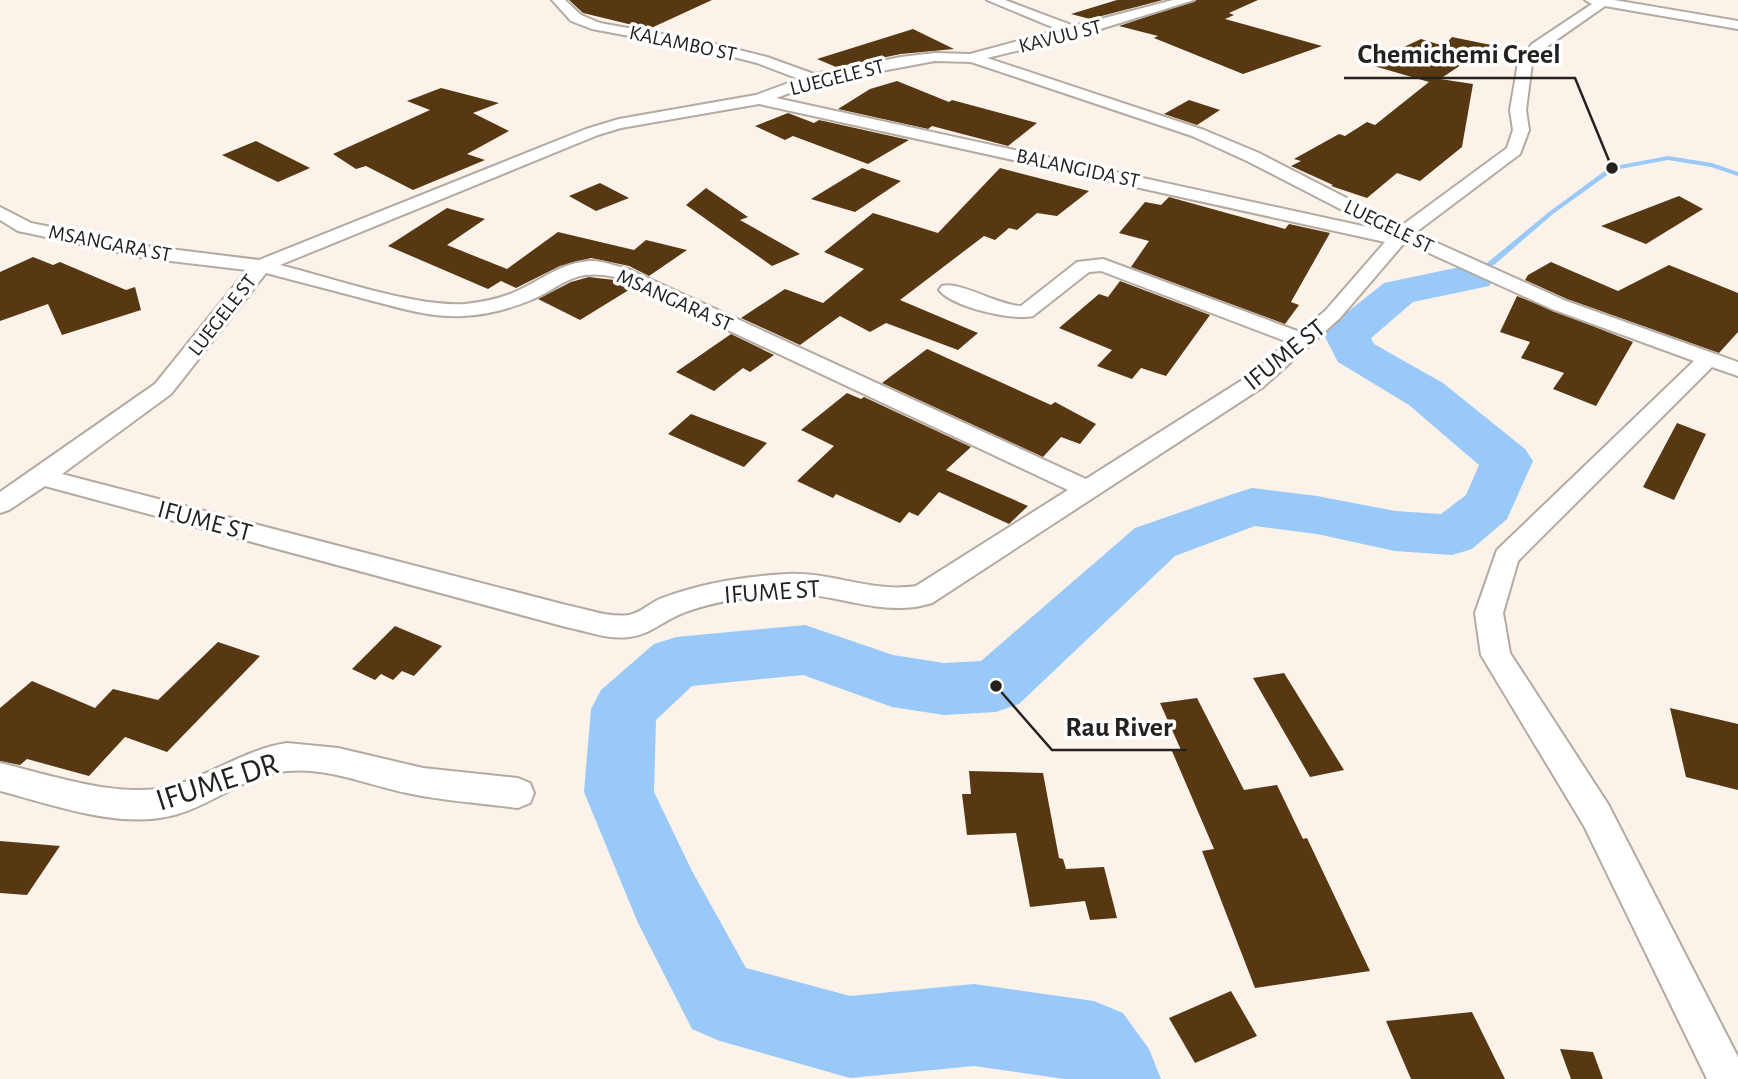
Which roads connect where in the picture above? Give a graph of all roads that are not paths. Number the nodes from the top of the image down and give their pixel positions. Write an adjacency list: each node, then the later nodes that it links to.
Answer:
1 (558, 0): 8 (street, KALAMBO ST)
2 (993, 0): 6 (street)
3 (1188, 0): 6 (street, KAVUU ST)
4 (1597, 1): 5 (street); 11 (street)
5 (1738, 25)
6 (1076, 32): 7 (street, KAVUU ST)
7 (972, 58): 8 (street, LUEGELE ST); 11 (street, LUEGELE ST)
8 (813, 79): 9 (street, LUEGELE ST)
9 (759, 99): 11 (street, BALANGIDA ST); 12 (street, LUEGELE ST)
10 (0, 212): 12 (street, MSANGARA ST)
11 (1399, 237): 14 (street, IFUME ST); 15 (street, LUEGELE ST)
12 (261, 266): 17 (street, LUEGELE ST); 18 (street, MSANGARA ST)
13 (949, 290): 14 (street)
14 (1304, 341): 18 (street, IFUME ST)
15 (1707, 360): 16 (street, LUEGELE ST); 22 (street)
16 (1738, 369)
17 (41, 477): 18 (street, IFUME ST); 19 (street, LUEGELE ST)
18 (1087, 489)
19 (0, 503)
20 (0, 777): 21 (street, IFUME DR)
21 (518, 793)
22 (1728, 1079)

